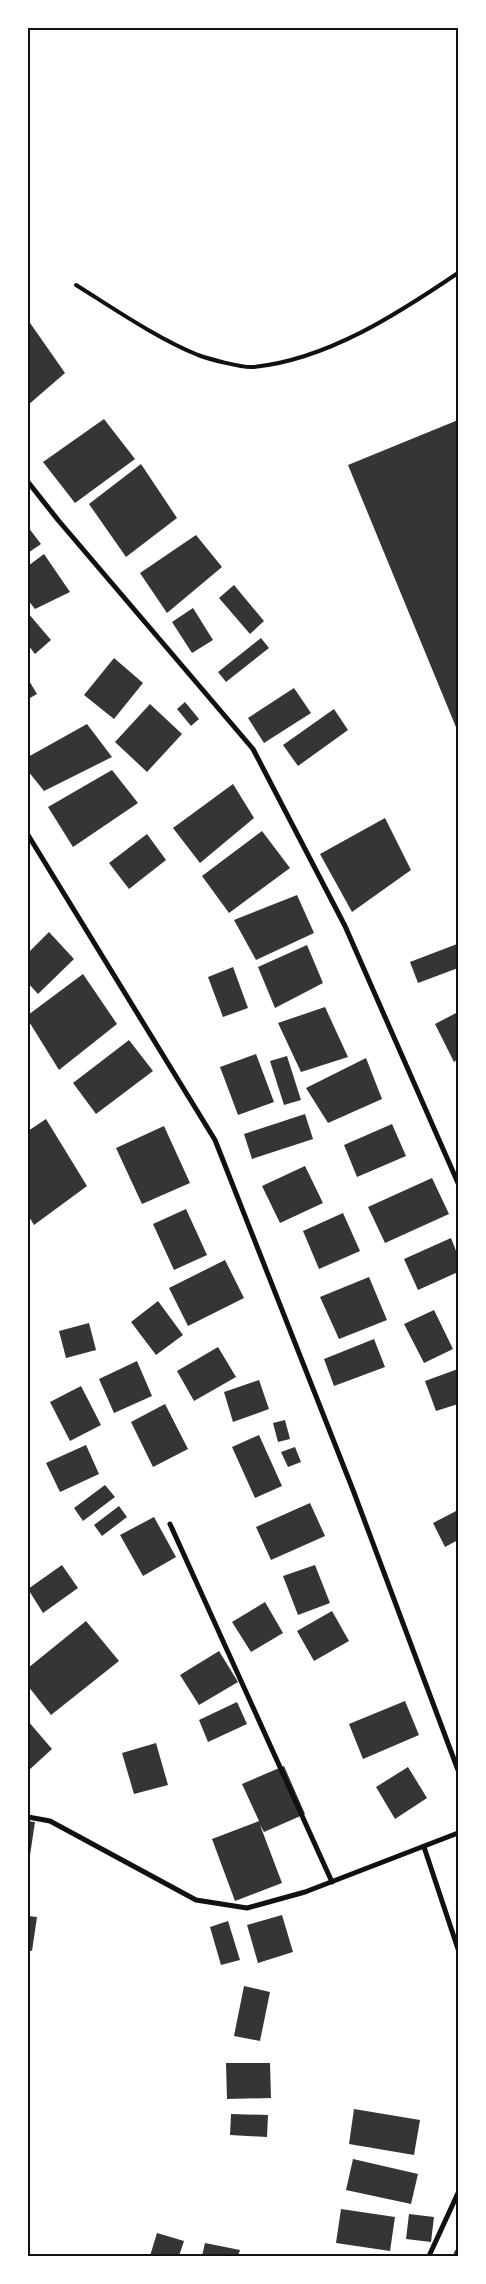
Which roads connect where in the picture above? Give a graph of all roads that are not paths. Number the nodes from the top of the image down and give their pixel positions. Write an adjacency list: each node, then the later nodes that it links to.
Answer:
1 (458, 273): 2 (lane)
2 (76, 285)
3 (28, 482): 5 (street)
4 (28, 835): 7 (street)
5 (458, 1183)
6 (170, 1524): 11 (street)
7 (458, 1770)
8 (28, 1817): 11 (street)
9 (458, 1833): 10 (street)
10 (424, 1847): 11 (street); 12 (street)
11 (332, 1882)
12 (458, 1949)
13 (458, 2193): 14 (street)
14 (429, 2256)

